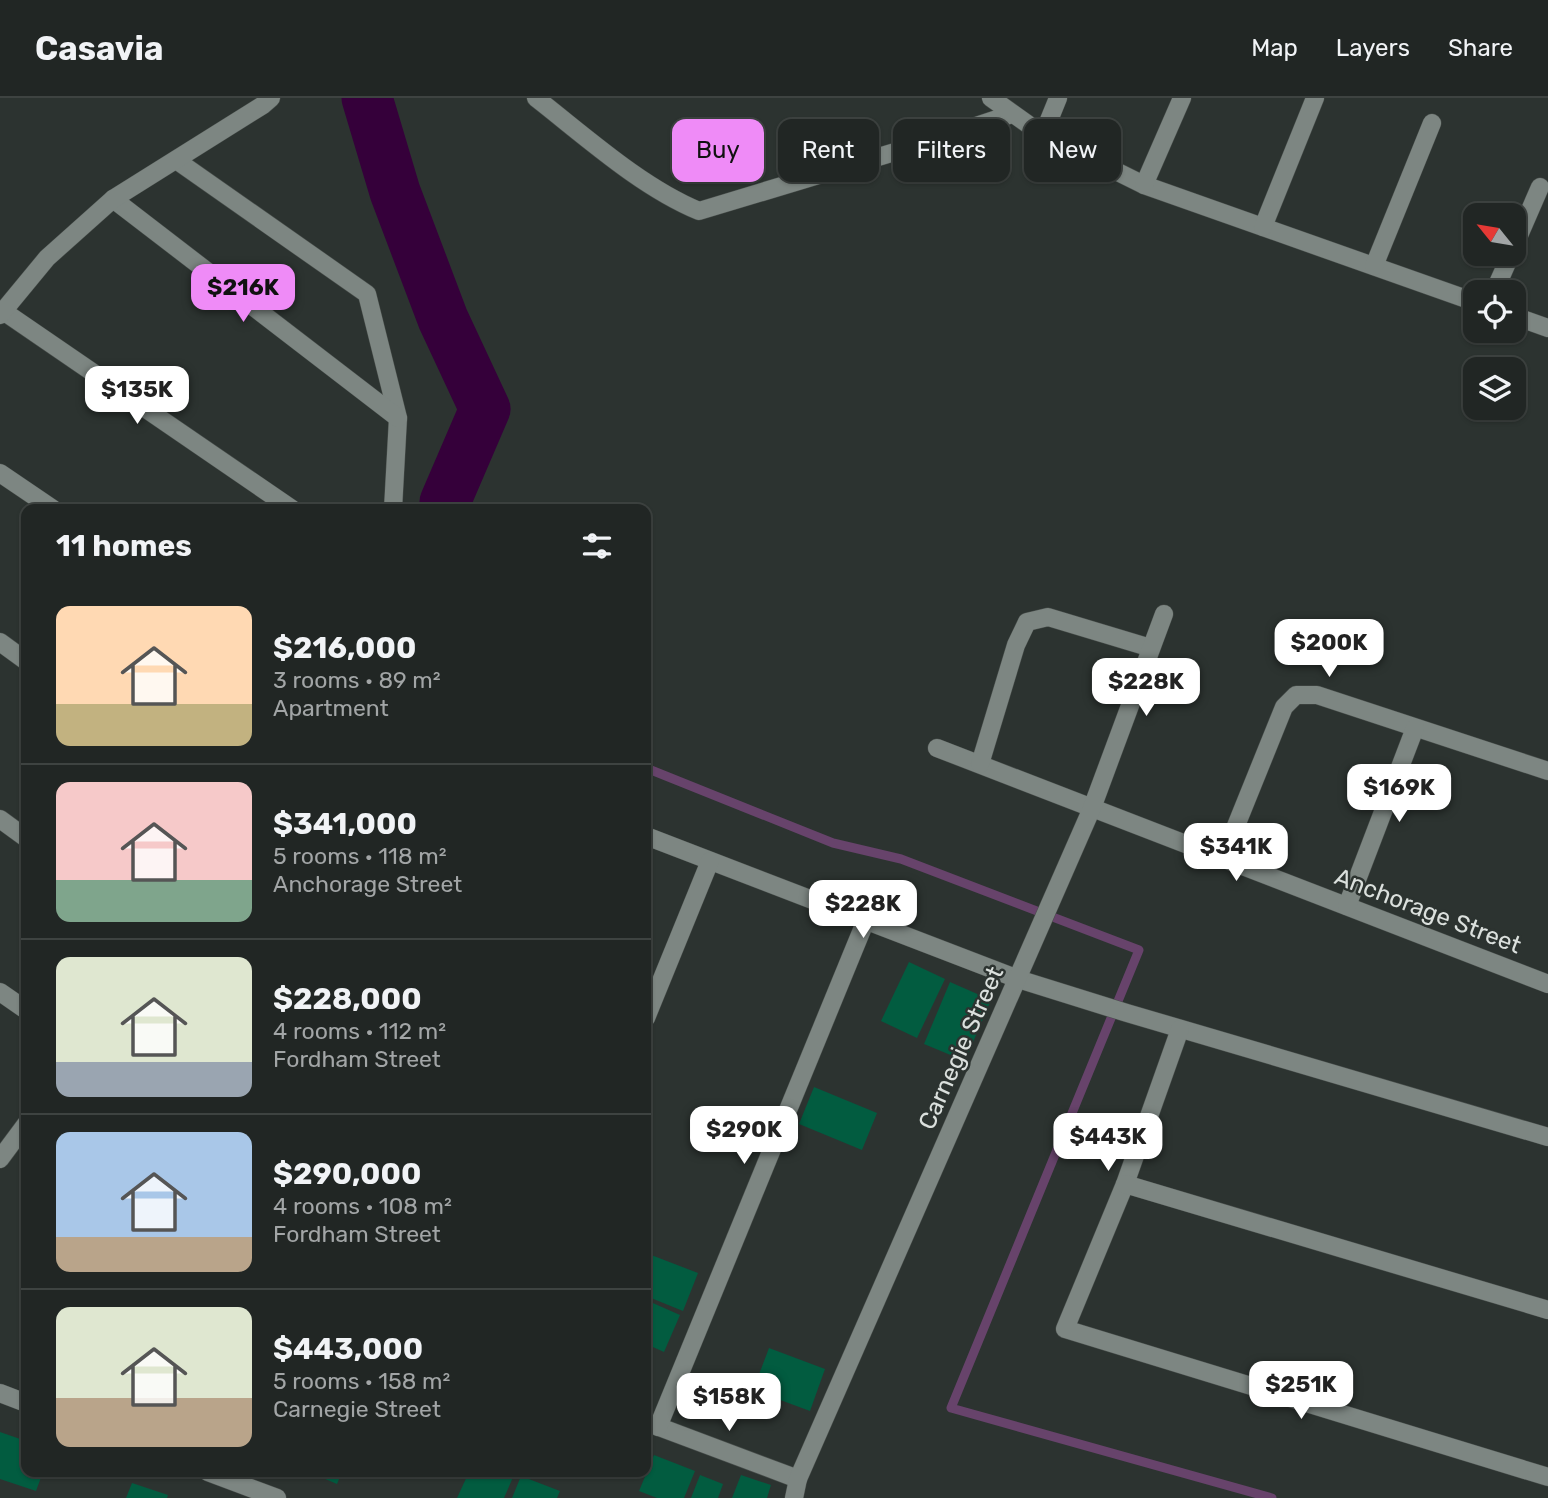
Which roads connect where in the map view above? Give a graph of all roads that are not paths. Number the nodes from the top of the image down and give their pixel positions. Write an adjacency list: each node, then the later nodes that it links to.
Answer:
1 (271, 98): 11 (street)
2 (536, 98): 7 (street)
3 (991, 98): 7 (street)
4 (1058, 98): 8 (street)
5 (1182, 98): 13 (street)
6 (1315, 98): 17 (street)
7 (1012, 114): 9 (street)
8 (1049, 119)
9 (1024, 122)
10 (1432, 123): 18 (street)
11 (176, 160): 15 (street); 23 (street)
12 (1121, 174): 13 (street)
13 (1144, 185): 17 (street)
14 (1540, 187): 16 (street)
15 (113, 199): 20 (street); 23 (street)
16 (1526, 219)
17 (1263, 227): 18 (street)
18 (1374, 266): 19 (street)
19 (1463, 298)
20 (2, 313): 26 (street)
21 (1526, 320): 22 (street)
22 (1548, 328)
23 (398, 418): 27 (street)
24 (0, 473): 25 (street)
25 (45, 504)
26 (285, 504)
27 (393, 504)
28 (1164, 614): 30 (street, Carnegie Street)
29 (0, 642): 31 (street)
30 (1152, 648): 34 (street); 36 (street, Carnegie Street)
31 (21, 657)
32 (1415, 728): 35 (street); 40 (street); 42 (street)
33 (937, 748): 34 (street, Anchorage Street)
34 (980, 764): 36 (street, Anchorage Street)
35 (1548, 771)
36 (1092, 808): 40 (street, Anchorage Street); 44 (street, Carnegie Street)
37 (0, 819): 38 (street)
38 (21, 834)
39 (651, 838): 41 (street)
40 (1223, 858): 42 (street, Anchorage Street)
41 (710, 861): 43 (street); 47 (street)
42 (1347, 906): 45 (street, Anchorage Street)
43 (866, 920): 44 (street); 57 (street)
44 (1018, 979): 49 (street); 60 (street, Carnegie Street)
45 (1548, 984)
46 (0, 992): 48 (street)
47 (651, 1006)
48 (21, 1007)
49 (1180, 1029): 51 (street); 53 (street)
50 (21, 1131): 52 (street)
51 (1548, 1137)
52 (0, 1159)
53 (1125, 1184): 54 (street); 59 (street)
54 (1548, 1310)
55 (0, 1393): 56 (street)
56 (21, 1401)
57 (652, 1425): 60 (street)
58 (221, 1477): 61 (street)
59 (1548, 1477)
60 (798, 1479): 62 (street, Carnegie Street)
61 (277, 1498)
62 (794, 1498)

